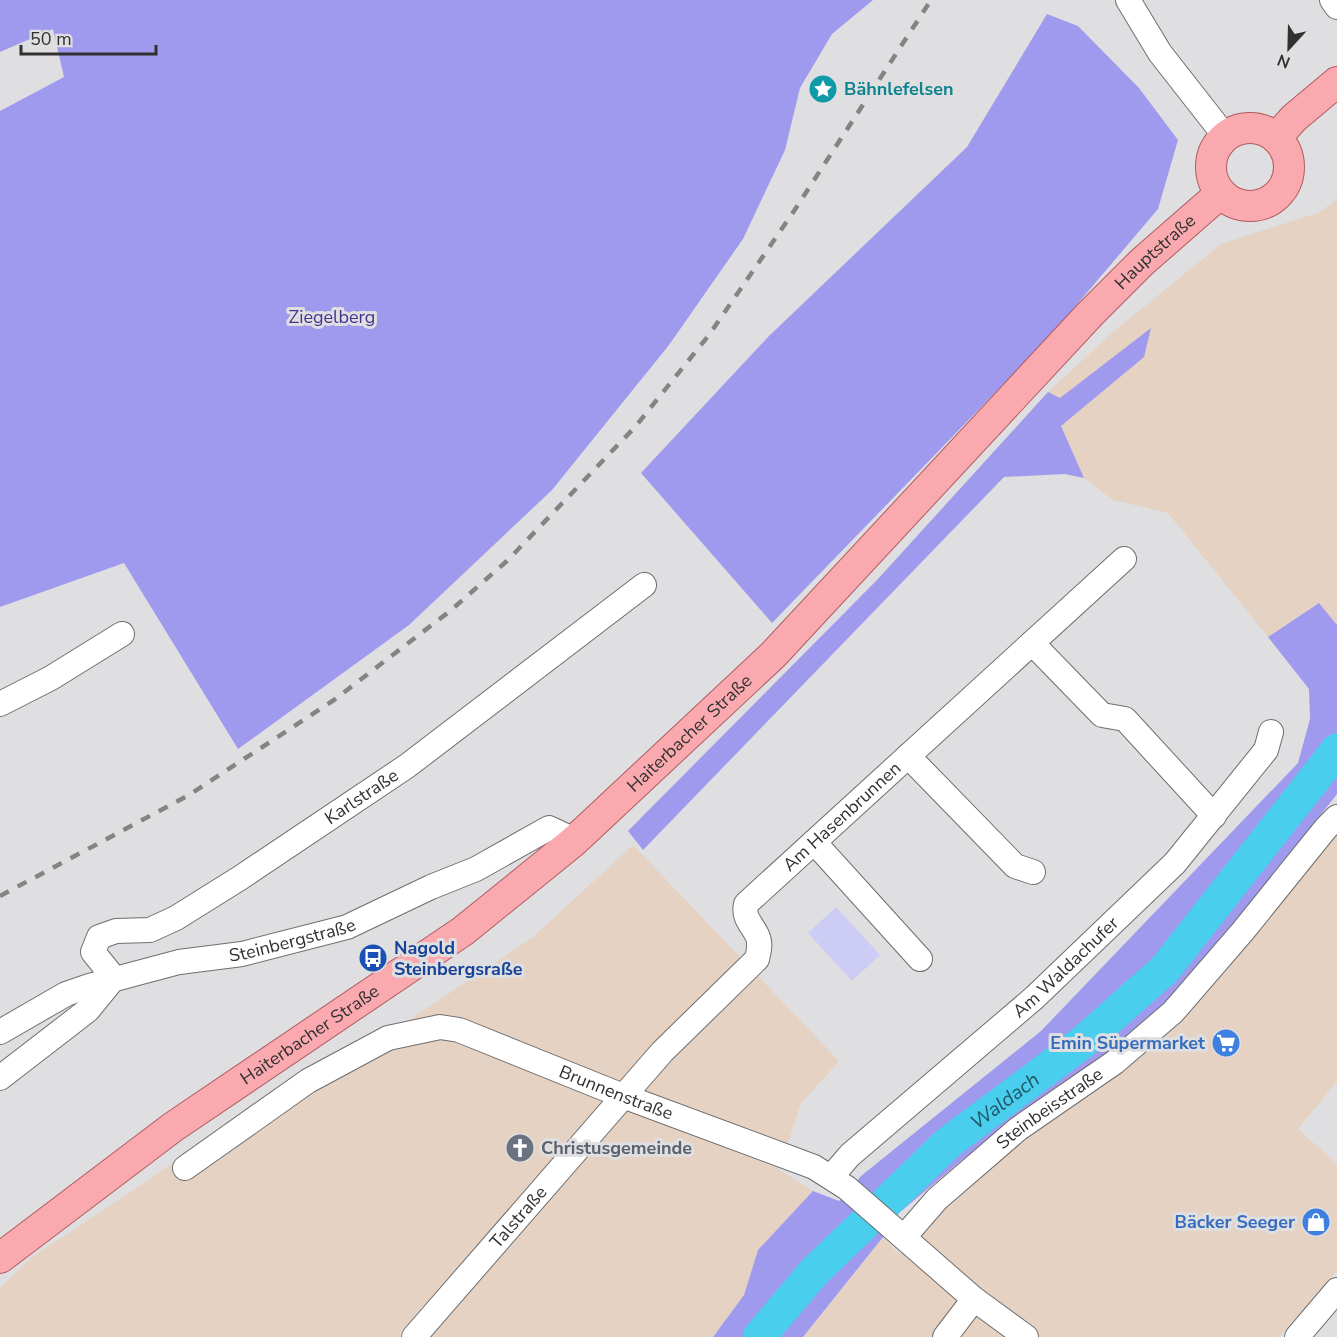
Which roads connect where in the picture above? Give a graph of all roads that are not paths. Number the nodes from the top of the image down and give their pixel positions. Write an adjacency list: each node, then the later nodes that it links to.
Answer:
1 (1128, 0): 5 (street)
2 (1332, 0): 3 (street)
3 (1337, 7)
4 (1337, 82): 6 (main road)
5 (1225, 136): 6 (main road); 7 (main road)
6 (1276, 138): 7 (main road)
7 (1221, 193): 12 (main road, Hauptstraße)
8 (1124, 559): 11 (street, Am Hasenbrunnen)
9 (644, 585): 22 (street, Karlstraße)
10 (122, 634): 13 (street)
11 (1032, 643): 15 (street, Am Hasenbrunnen); 16 (street)
12 (772, 655): 18 (main road, Haiterbacher Straße)
13 (0, 704)
14 (1271, 732): 16 (street, Am Waldachufer)
15 (908, 756): 19 (street, Am Hasenbrunnen); 20 (street)
16 (1214, 816): 27 (street, Am Waldachufer)
17 (1337, 817): 28 (street, Steinbeisstraße)
18 (573, 842): 22 (street, Steinbergstraße); 29 (main road, Haiterbacher Straße)
19 (814, 842): 21 (street); 25 (street, Am Hasenbrunnen)
20 (1033, 872)
21 (920, 959)
22 (114, 978): 23 (street, Steinbergstraße); 24 (street)
23 (0, 1032)
24 (0, 1078)
25 (623, 1096): 26 (street, Brunnenstraße); 27 (street, Brunnenstraße); 32 (street, Talstraße)
26 (185, 1168)
27 (839, 1183): 28 (street, Brunnenstraße)
28 (895, 1230): 31 (street, Brunnenstraße)
29 (0, 1258)
30 (1337, 1290): 35 (street)
31 (974, 1299): 33 (street); 34 (street, Brunnenstraße)
32 (414, 1337)
33 (945, 1337)
34 (1026, 1337)
35 (1297, 1337)

